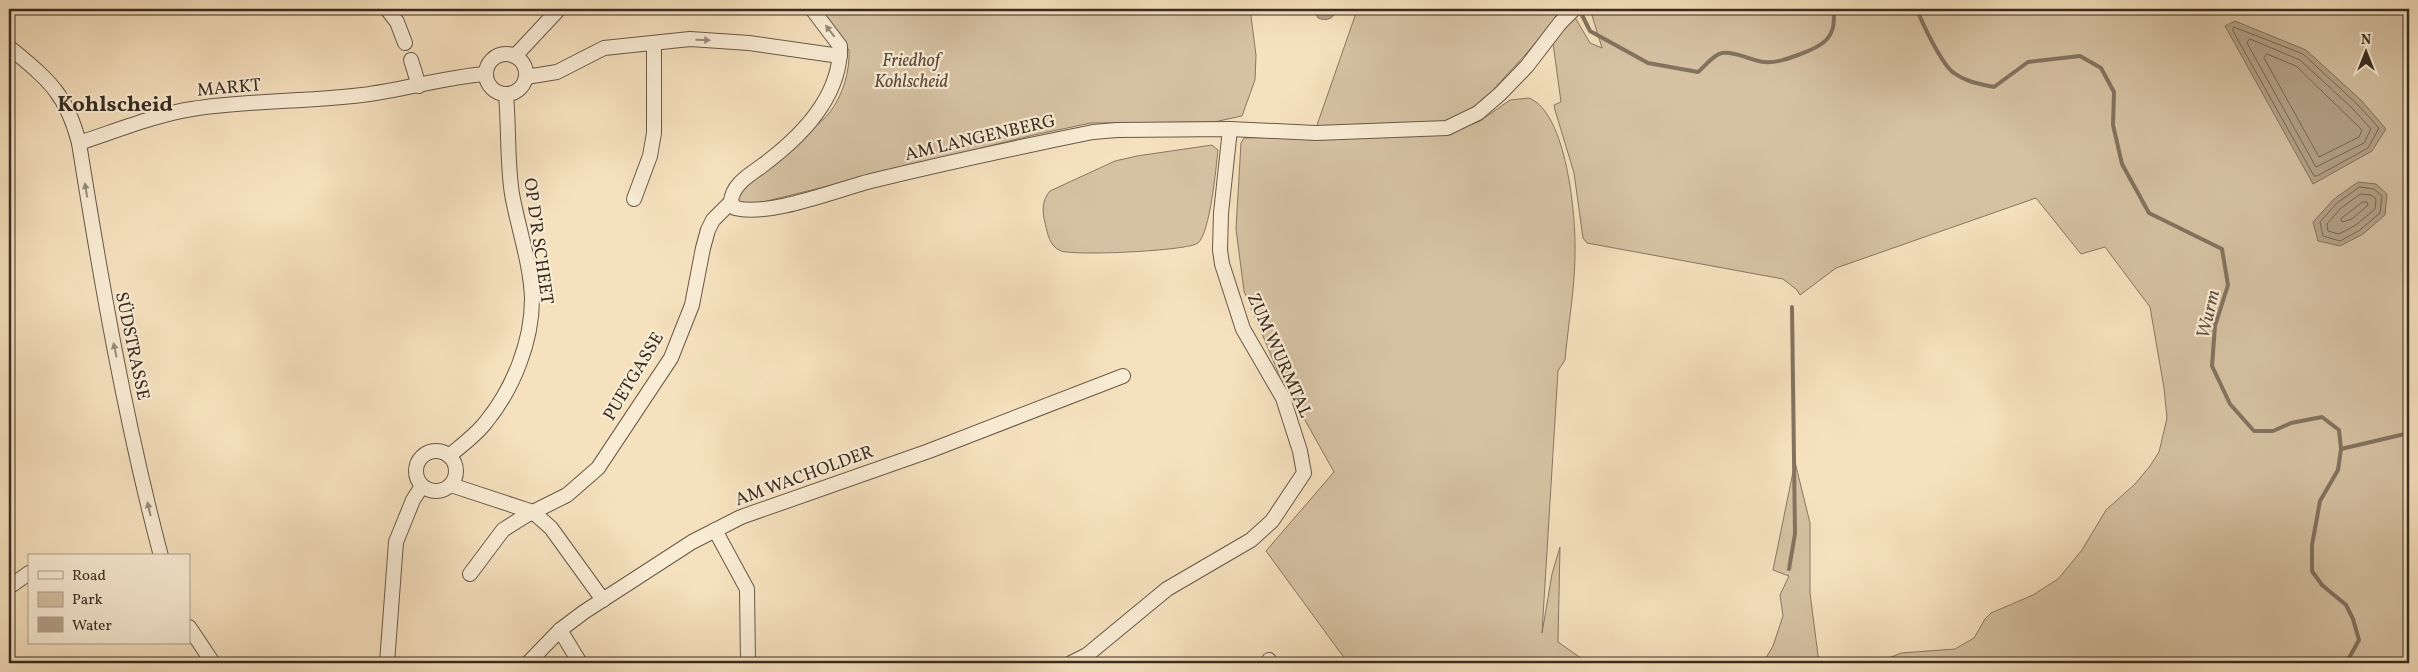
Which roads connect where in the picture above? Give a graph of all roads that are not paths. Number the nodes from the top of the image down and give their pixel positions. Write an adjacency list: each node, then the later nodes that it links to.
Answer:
1 (387, 9): 5 (street)
2 (559, 9): 8 (street)
3 (812, 9): 9 (street, one-way to 3)
4 (1572, 10): 15 (street, AM LANGENBERG)
5 (405, 43)
6 (654, 43): 9 (street, one-way to 9); 12 (street); 17 (street)
7 (9, 47): 16 (street)
8 (515, 56): 11 (street); 12 (street)
9 (840, 56): 18 (street)
10 (411, 60): 13 (street)
11 (486, 74): 13 (street, MARKT); 14 (street)
12 (526, 77): 14 (street)
13 (419, 86): 16 (street, MARKT)
14 (506, 95): 20 (street, OP D’R SCHEET)
15 (1230, 129): 18 (street, AM LANGENBERG); 37 (street, ZUM WURMTAL)
16 (79, 143): 25 (street, SÜDSTRASSE, one-way to 16)
17 (634, 199)
18 (731, 202): 23 (street, PUETGASSE)
19 (1123, 376): 24 (street, AM WACHOLDER)
20 (450, 456): 21 (street); 22 (street)
21 (451, 484): 22 (street); 23 (street)
22 (422, 486): 33 (street)
23 (532, 512): 27 (street, PUETGASSE); 29 (street)
24 (715, 530): 29 (street, AM WACHOLDER); 36 (street)
25 (160, 554)
26 (28, 574): 28 (street)
27 (470, 574)
28 (9, 587)
29 (603, 600): 31 (street, AM WACHOLDER)
30 (190, 628): 32 (street)
31 (560, 630): 34 (street, AM WACHOLDER); 35 (street)
32 (213, 663)
33 (388, 663)
34 (528, 663)
35 (580, 663)
36 (748, 663)
37 (1072, 663)

